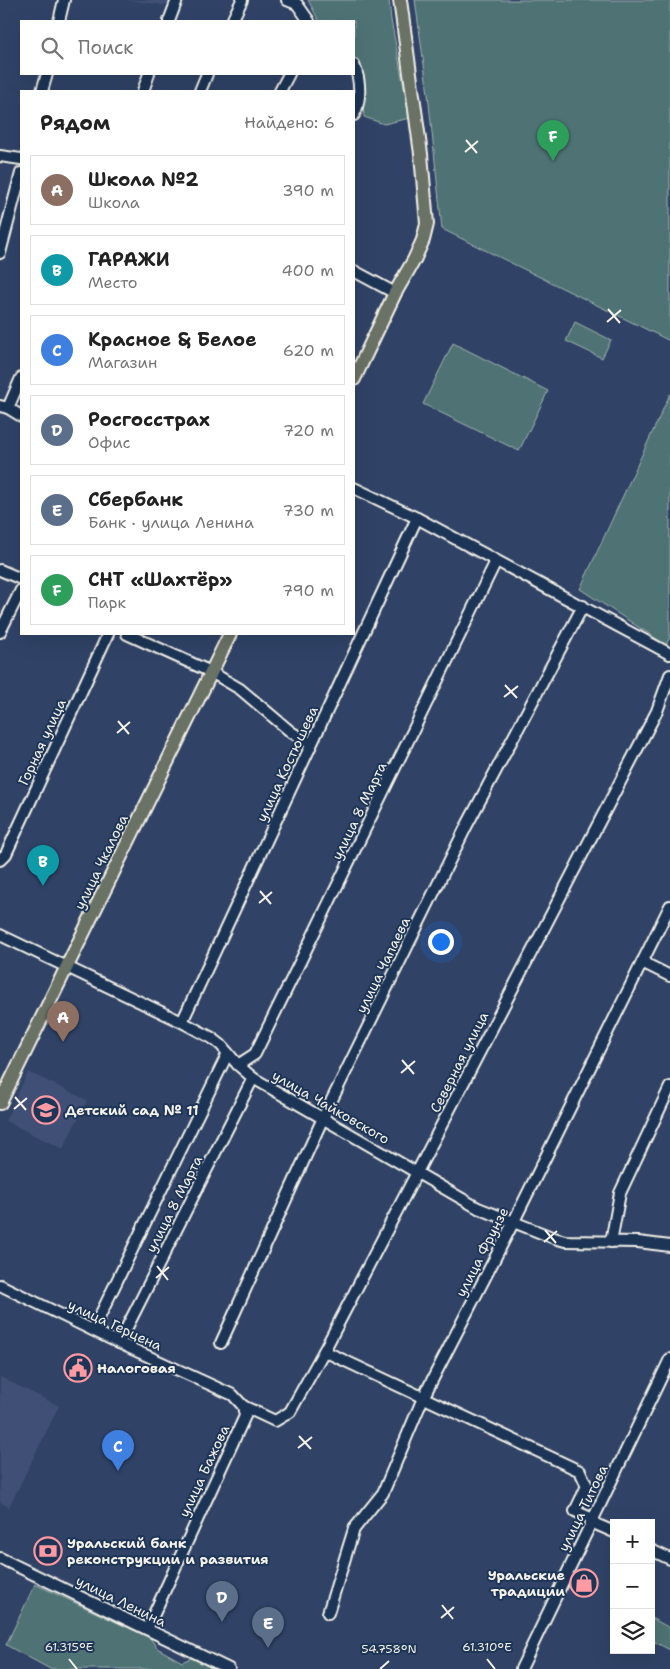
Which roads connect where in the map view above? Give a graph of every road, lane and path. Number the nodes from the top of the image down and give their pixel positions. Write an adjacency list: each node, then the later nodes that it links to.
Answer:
1 (64, 0): 6 (street)
2 (177, 0): 7 (street)
3 (242, 0): 8 (street)
4 (287, 0): 9 (street)
5 (400, 0): 25 (main road)
6 (59, 20)
7 (169, 20)
8 (232, 20)
9 (308, 20)
10 (355, 67): 19 (street)
11 (47, 75): 15 (street)
12 (149, 75): 16 (street)
13 (207, 75): 17 (street)
14 (288, 75): 18 (street)
15 (42, 90)
16 (143, 90)
17 (200, 90)
18 (281, 90)
19 (356, 112)
20 (0, 156): 21 (street)
21 (20, 159)
22 (20, 177): 23 (street)
23 (0, 253)
24 (355, 272): 25 (street)
25 (395, 293): 26 (main road)
26 (355, 377)
27 (20, 380): 28 (street)
28 (4, 407): 29 (street)
29 (20, 415)
30 (355, 488): 31 (street)
31 (417, 518): 32 (street); 44 (street, улица Костюшева)
32 (496, 562): 36 (street); 53 (street, улица 8 Марта)
33 (0, 570): 34 (street)
34 (20, 579)
35 (20, 592): 37 (street)
36 (583, 606): 41 (street); 57 (street, улица Чапаева)
37 (0, 632)
38 (108, 635): 45 (street, Горная улица)
39 (129, 635): 42 (street)
40 (230, 635): 42 (main road, улица Чкалова)
41 (670, 654)
42 (211, 672): 44 (street); 49 (main road, улица Чкалова)
43 (670, 675): 58 (street, Северная улица)
44 (311, 744): 51 (street, улица Костюшева)
45 (0, 860)
46 (670, 906): 48 (street, улица Фрунзе)
47 (0, 935): 49 (street, улица Чайковского)
48 (642, 962): 50 (street); 59 (street, улица Фрунзе)
49 (66, 968): 51 (street, улица Чайковского); 56 (main road, улица Чкалова)
50 (670, 976)
51 (182, 1022): 52 (street, улица Чайковского)
52 (228, 1053): 53 (street, улица Чайковского); 63 (street)
53 (238, 1065): 54 (street, улица Чайковского)
54 (253, 1078): 57 (street, улица Чайковского); 64 (street, улица 8 Марта)
55 (670, 1087): 60 (street)
56 (0, 1103)
57 (323, 1118): 58 (street, улица Чайковского); 65 (street, улица Чапаева)
58 (417, 1172): 59 (street, улица Чайковского); 66 (street, Северная улица)
59 (513, 1223): 60 (street, улица Чайковского); 68 (street, улица Фрунзе)
60 (611, 1242): 61 (street, улица Чайковского)
61 (670, 1246)
62 (0, 1285): 63 (street, улица Герцена)
63 (93, 1330): 64 (street, улица Герцена)
64 (119, 1343): 69 (street, улица Герцена)
65 (221, 1343)
66 (324, 1351): 68 (street); 69 (street, Северная улица)
67 (670, 1359): 70 (street, улица Титова)
68 (423, 1398): 70 (street); 75 (street, улица Фрунзе)
69 (243, 1406): 76 (street, улица Бажова)
70 (592, 1521): 71 (street); 78 (street, улица Титова)
71 (610, 1530)
72 (655, 1552): 74 (street)
73 (0, 1558): 76 (street, улица Ленина)
74 (670, 1559)
75 (328, 1613)
76 (147, 1629): 77 (street, улица Ленина)
77 (229, 1669)
78 (521, 1669)

